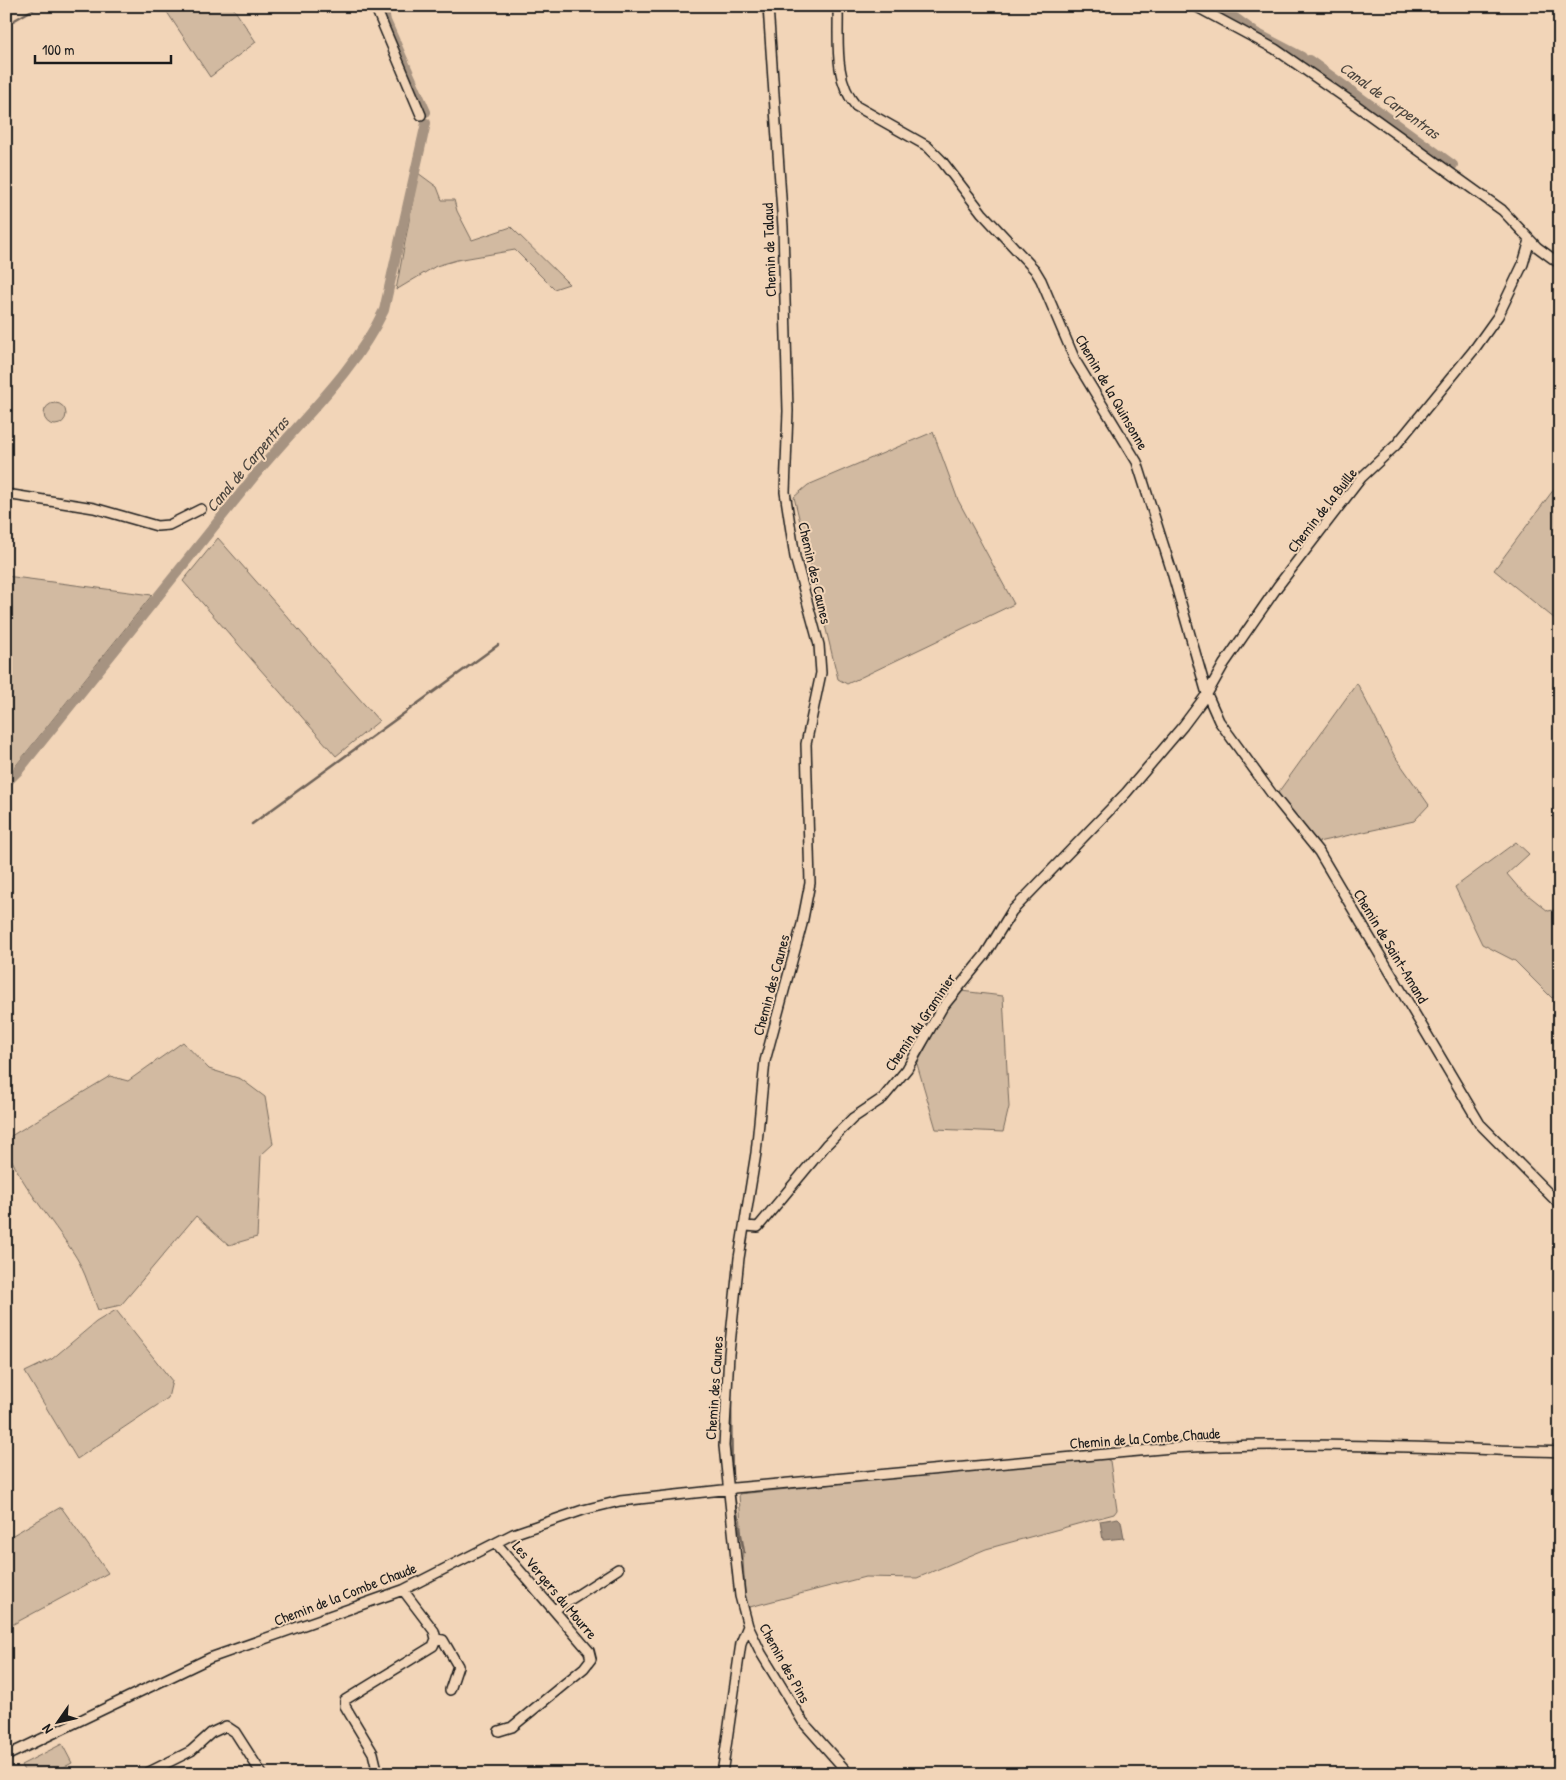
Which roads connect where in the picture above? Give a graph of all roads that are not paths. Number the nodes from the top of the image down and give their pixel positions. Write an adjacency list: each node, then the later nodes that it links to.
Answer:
1 (375, 6): 5 (street)
2 (768, 6): 8 (street, Chemin de Talaud)
3 (838, 6): 11 (street, Chemin de la Quinsonne)
4 (1195, 6): 6 (street)
5 (421, 115)
6 (1530, 240): 7 (street); 11 (street, Chemin de la Buille)
7 (1560, 264)
8 (785, 492): 14 (street, Chemin des Caunes)
9 (6, 494): 10 (street)
10 (201, 509)
11 (1207, 694): 12 (street, Chemin de la Buille); 13 (street, Chemin de Saint-Amand)
12 (1126, 793): 14 (street, Chemin du Graminier)
13 (1560, 1204)
14 (746, 1226): 16 (street, Chemin des Caunes)
15 (1560, 1452): 16 (street, Chemin de la Combe Chaude)
16 (731, 1489): 17 (street, Chemin de la Combe Chaude); 21 (street, Chemin des Pins)
17 (496, 1542): 19 (street, Chemin de la Combe Chaude); 20 (street, Les Vergers du Mourre)
18 (618, 1569): 20 (street)
19 (403, 1590): 22 (street); 25 (street, Chemin de la Combe Chaude)
20 (554, 1610): 24 (street, Les Vergers du Mourre)
21 (748, 1626): 29 (street); 30 (street, Chemin des Pins)
22 (436, 1639): 23 (street); 28 (street)
23 (450, 1690)
24 (499, 1731)
25 (6, 1756)
26 (147, 1773): 27 (street)
27 (262, 1774)
28 (378, 1774)
29 (722, 1774)
30 (850, 1774)

